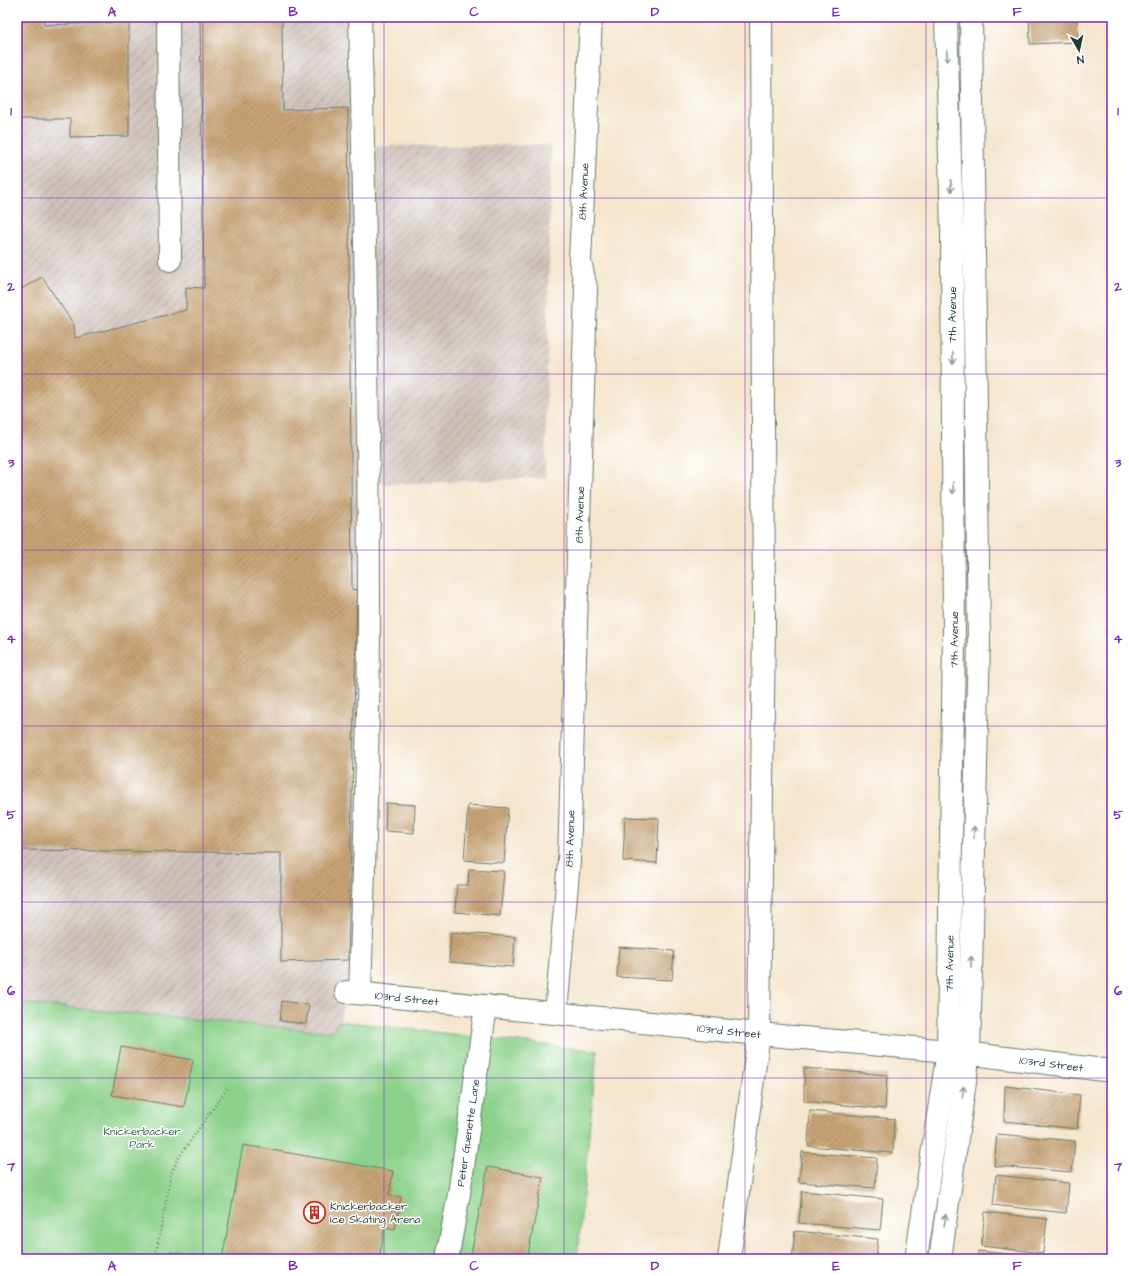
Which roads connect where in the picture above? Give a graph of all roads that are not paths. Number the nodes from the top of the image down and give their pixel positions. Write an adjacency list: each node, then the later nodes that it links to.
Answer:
1 (168, 17): 9 (street)
2 (360, 17): 12 (street, 103rd Street)
3 (591, 17): 13 (street, 8th Avenue)
4 (761, 17): 14 (street)
5 (946, 17): 7 (street, 7th Avenue, one-way to 7)
6 (971, 17): 8 (street, 7th Avenue)
7 (952, 257): 8 (street); 11 (street, 7th Avenue, one-way to 11)
8 (974, 257): 10 (street, 7th Avenue)
9 (170, 260)
10 (978, 654): 11 (street); 15 (street, 7th Avenue, one-way to 10)
11 (954, 655): 15 (street, 7th Avenue)
12 (486, 1006): 13 (street, 103rd Street); 17 (street, Peter Guenette Lane)
13 (556, 1013): 14 (street, 103rd Street)
14 (759, 1034): 15 (street, 103rd Street); 18 (street)
15 (958, 1052): 16 (street, 103rd Street); 19 (street, 7th Avenue); 20 (street, 7th Avenue, one-way to 15)
16 (1112, 1071)
17 (447, 1259)
18 (729, 1259)
19 (916, 1259)
20 (940, 1259)

